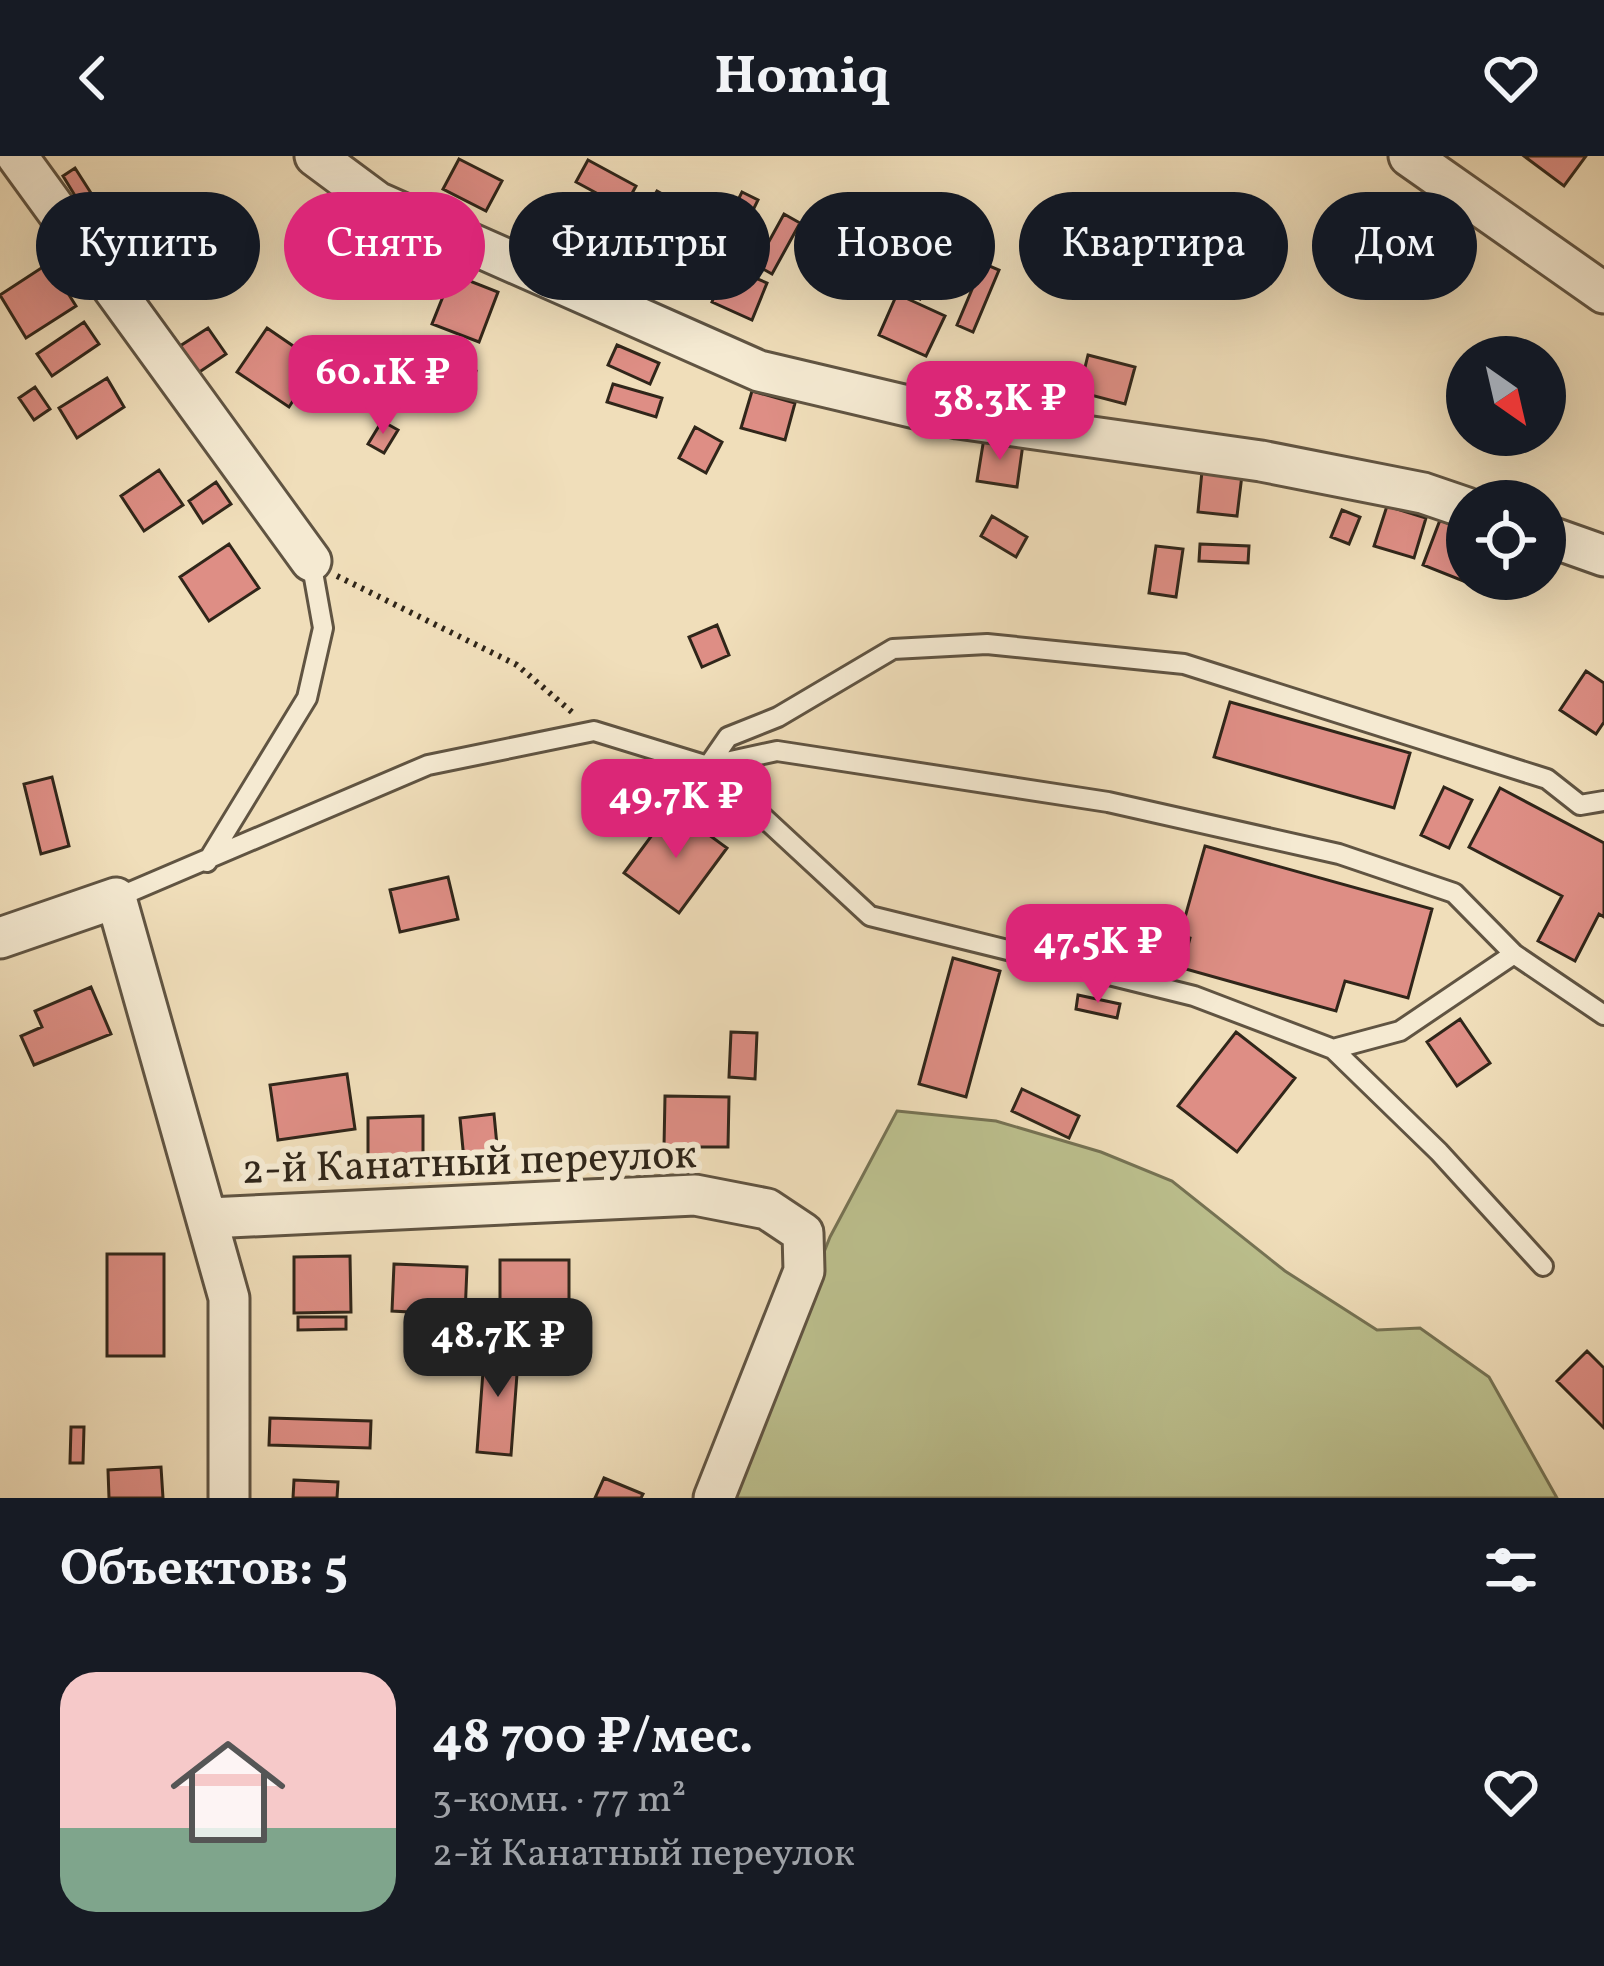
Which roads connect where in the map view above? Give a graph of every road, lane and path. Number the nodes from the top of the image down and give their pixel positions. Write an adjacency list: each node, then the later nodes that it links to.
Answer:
1 (17, 156): 8 (street)
2 (315, 156): 5 (street)
3 (1409, 156): 4 (street)
4 (1604, 293)
5 (1446, 501)
6 (1566, 543): 7 (street)
7 (1604, 556)
8 (311, 561): 9 (path); 12 (lane)
9 (594, 731): 10 (lane); 12 (lane)
10 (708, 766): 11 (lane); 15 (lane); 17 (lane)
11 (1604, 801)
12 (207, 862): 13 (lane)
13 (116, 898): 14 (street); 18 (street)
14 (0, 938)
15 (1514, 954): 16 (lane); 17 (lane)
16 (1604, 1015)
17 (1334, 1049): 19 (lane)
18 (209, 1218): 20 (street); 21 (street, 2-й Канатный переулок)
19 (1543, 1266)
20 (229, 1498)
21 (714, 1498)

